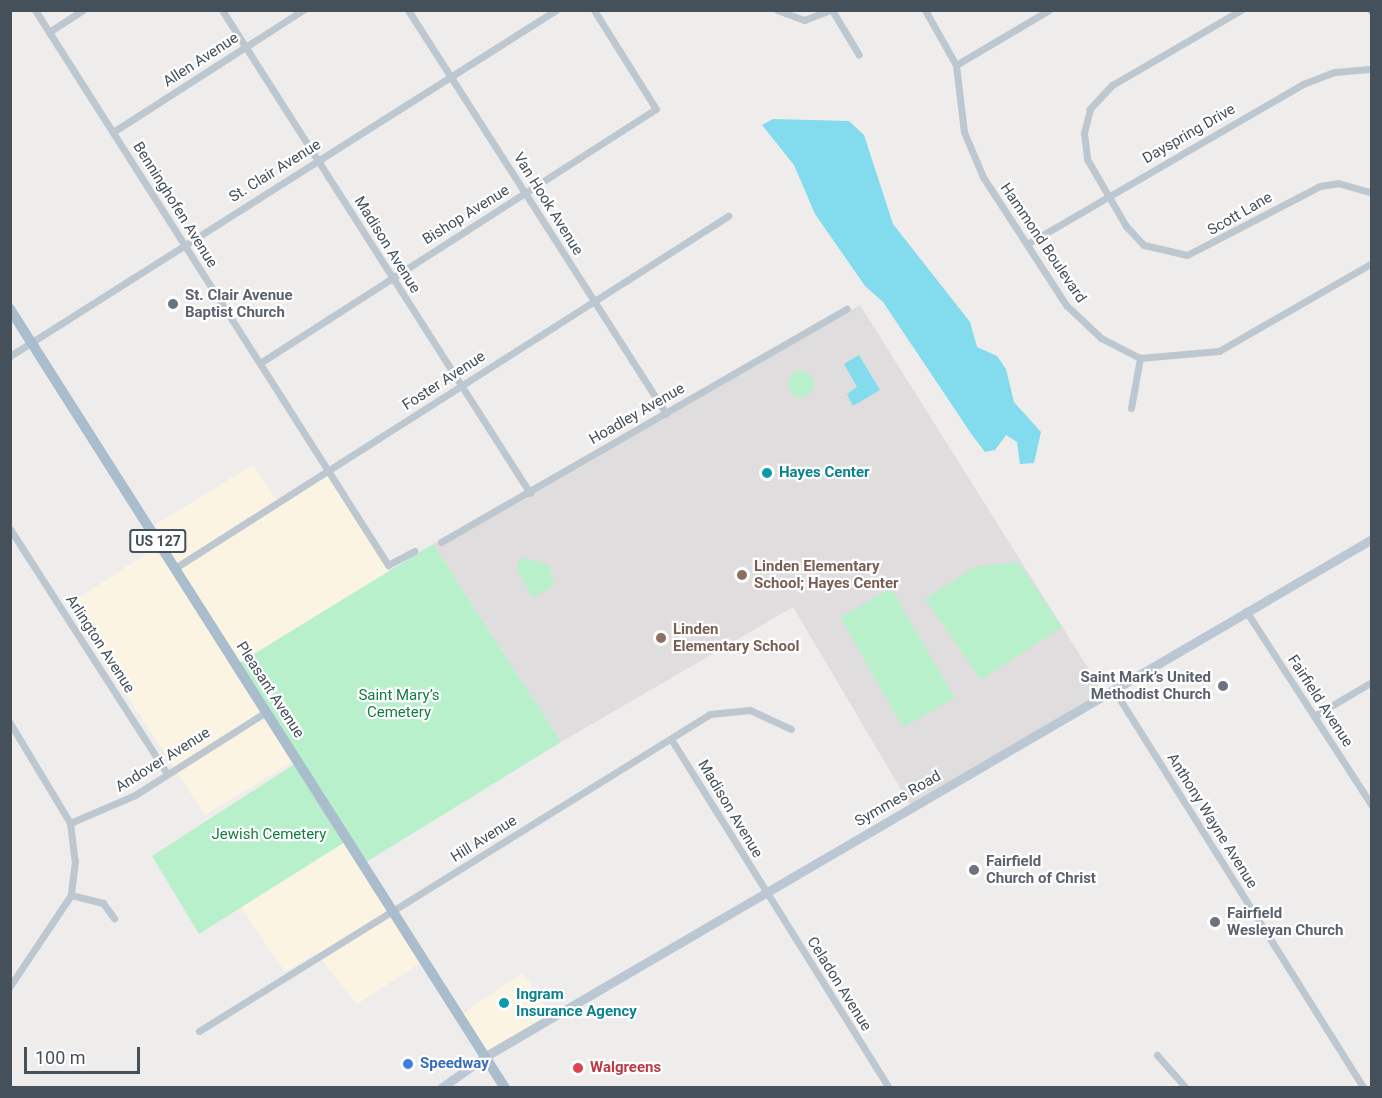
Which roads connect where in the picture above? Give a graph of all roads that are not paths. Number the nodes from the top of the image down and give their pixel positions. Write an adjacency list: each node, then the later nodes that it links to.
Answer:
1 (36, 10): 13 (street, Benninghofen Avenue)
2 (83, 10): 13 (street)
3 (222, 10): 14 (street, Madison Avenue)
4 (303, 10): 14 (street, Allen Avenue)
5 (408, 10): 18 (street, Van Hook Avenue)
6 (556, 10): 18 (street, St. Clair Avenue)
7 (594, 10): 22 (street, Bishop Avenue)
8 (777, 10): 9 (street)
9 (831, 10): 15 (street)
10 (925, 10): 16 (street, Hammond Boulevard)
11 (1049, 10): 16 (street)
12 (1241, 10): 23 (street, Scott Lane)
13 (49, 32): 19 (street, Benninghofen Avenue)
14 (245, 47): 19 (street, Allen Avenue); 20 (street, Madison Avenue)
15 (859, 55)
16 (956, 65): 26 (street, Hammond Boulevard)
17 (1371, 69): 23 (street, Dayspring Drive)
18 (450, 77): 20 (street, St. Clair Avenue); 22 (street, Van Hook Avenue)
19 (113, 132): 25 (street, Benninghofen Avenue)
20 (317, 160): 25 (street, St. Clair Avenue); 28 (street, Madison Avenue)
21 (1371, 193): 23 (street, Scott Lane)
22 (527, 194): 28 (street, Bishop Avenue); 29 (street, Van Hook Avenue)
23 (1109, 195): 26 (street, Dayspring Drive)
24 (728, 216): 29 (street, Foster Avenue)
25 (184, 244): 32 (street, St. Clair Avenue); 35 (street, Benninghofen Avenue)
26 (1027, 244): 34 (street, Hammond Boulevard)
27 (1371, 263): 34 (street)
28 (392, 277): 35 (street, Bishop Avenue); 36 (street, Madison Avenue)
29 (593, 300): 36 (street, Foster Avenue); 38 (street, Van Hook Avenue)
30 (10, 309): 32 (main road, Pleasant Avenue / US 127)
31 (847, 309): 38 (street, Hoadley Avenue)
32 (31, 342): 33 (street, St. Clair Avenue); 45 (main road, Pleasant Avenue / US 127)
33 (10, 356)
34 (1140, 358): 37 (street)
35 (260, 363): 39 (street, Benninghofen Avenue)
36 (460, 387): 39 (street, Foster Avenue); 40 (street, Madison Avenue)
37 (1131, 408)
38 (666, 413): 40 (street, Hoadley Avenue)
39 (327, 471): 44 (street, Benninghofen Avenue); 45 (street, Foster Avenue)
40 (530, 493): 43 (street, Hoadley Avenue)
41 (10, 529): 54 (street, Arlington Avenue)
42 (1371, 539): 46 (main road, Symmes Road)
43 (441, 542)
44 (414, 551)
45 (175, 568): 49 (main road, Pleasant Avenue / US 127)
46 (1246, 611): 48 (main road, Symmes Road); 50 (street, Fairfield Avenue)
47 (1371, 682): 50 (street)
48 (1114, 690): 57 (main road, Symmes Road); 69 (street, Anthony Wayne Avenue)
49 (266, 712): 54 (street, Andover Avenue); 59 (main road, Pleasant Avenue / US 127)
50 (1314, 716): 55 (street, Fairfield Avenue)
51 (10, 723): 56 (street)
52 (791, 729): 53 (street, Hill Avenue)
53 (670, 739): 57 (street, Madison Avenue); 59 (street, Hill Avenue)
54 (167, 774): 56 (street, Andover Avenue)
55 (1371, 806)
56 (70, 823): 58 (street)
57 (766, 894): 64 (main road, Symmes Road); 67 (street, Celadon Avenue)
58 (71, 895): 60 (street); 61 (street)
59 (394, 911): 62 (street, Hill Avenue); 64 (main road, Pleasant Avenue / US 127)
60 (114, 918)
61 (10, 986)
62 (199, 1031)
63 (1157, 1055): 68 (street)
64 (486, 1056): 65 (main road, Symmes Road); 66 (main road, Pleasant Avenue / US 127)
65 (441, 1088)
66 (505, 1088)
67 (889, 1088)
68 (1186, 1088)
69 (1364, 1088)

